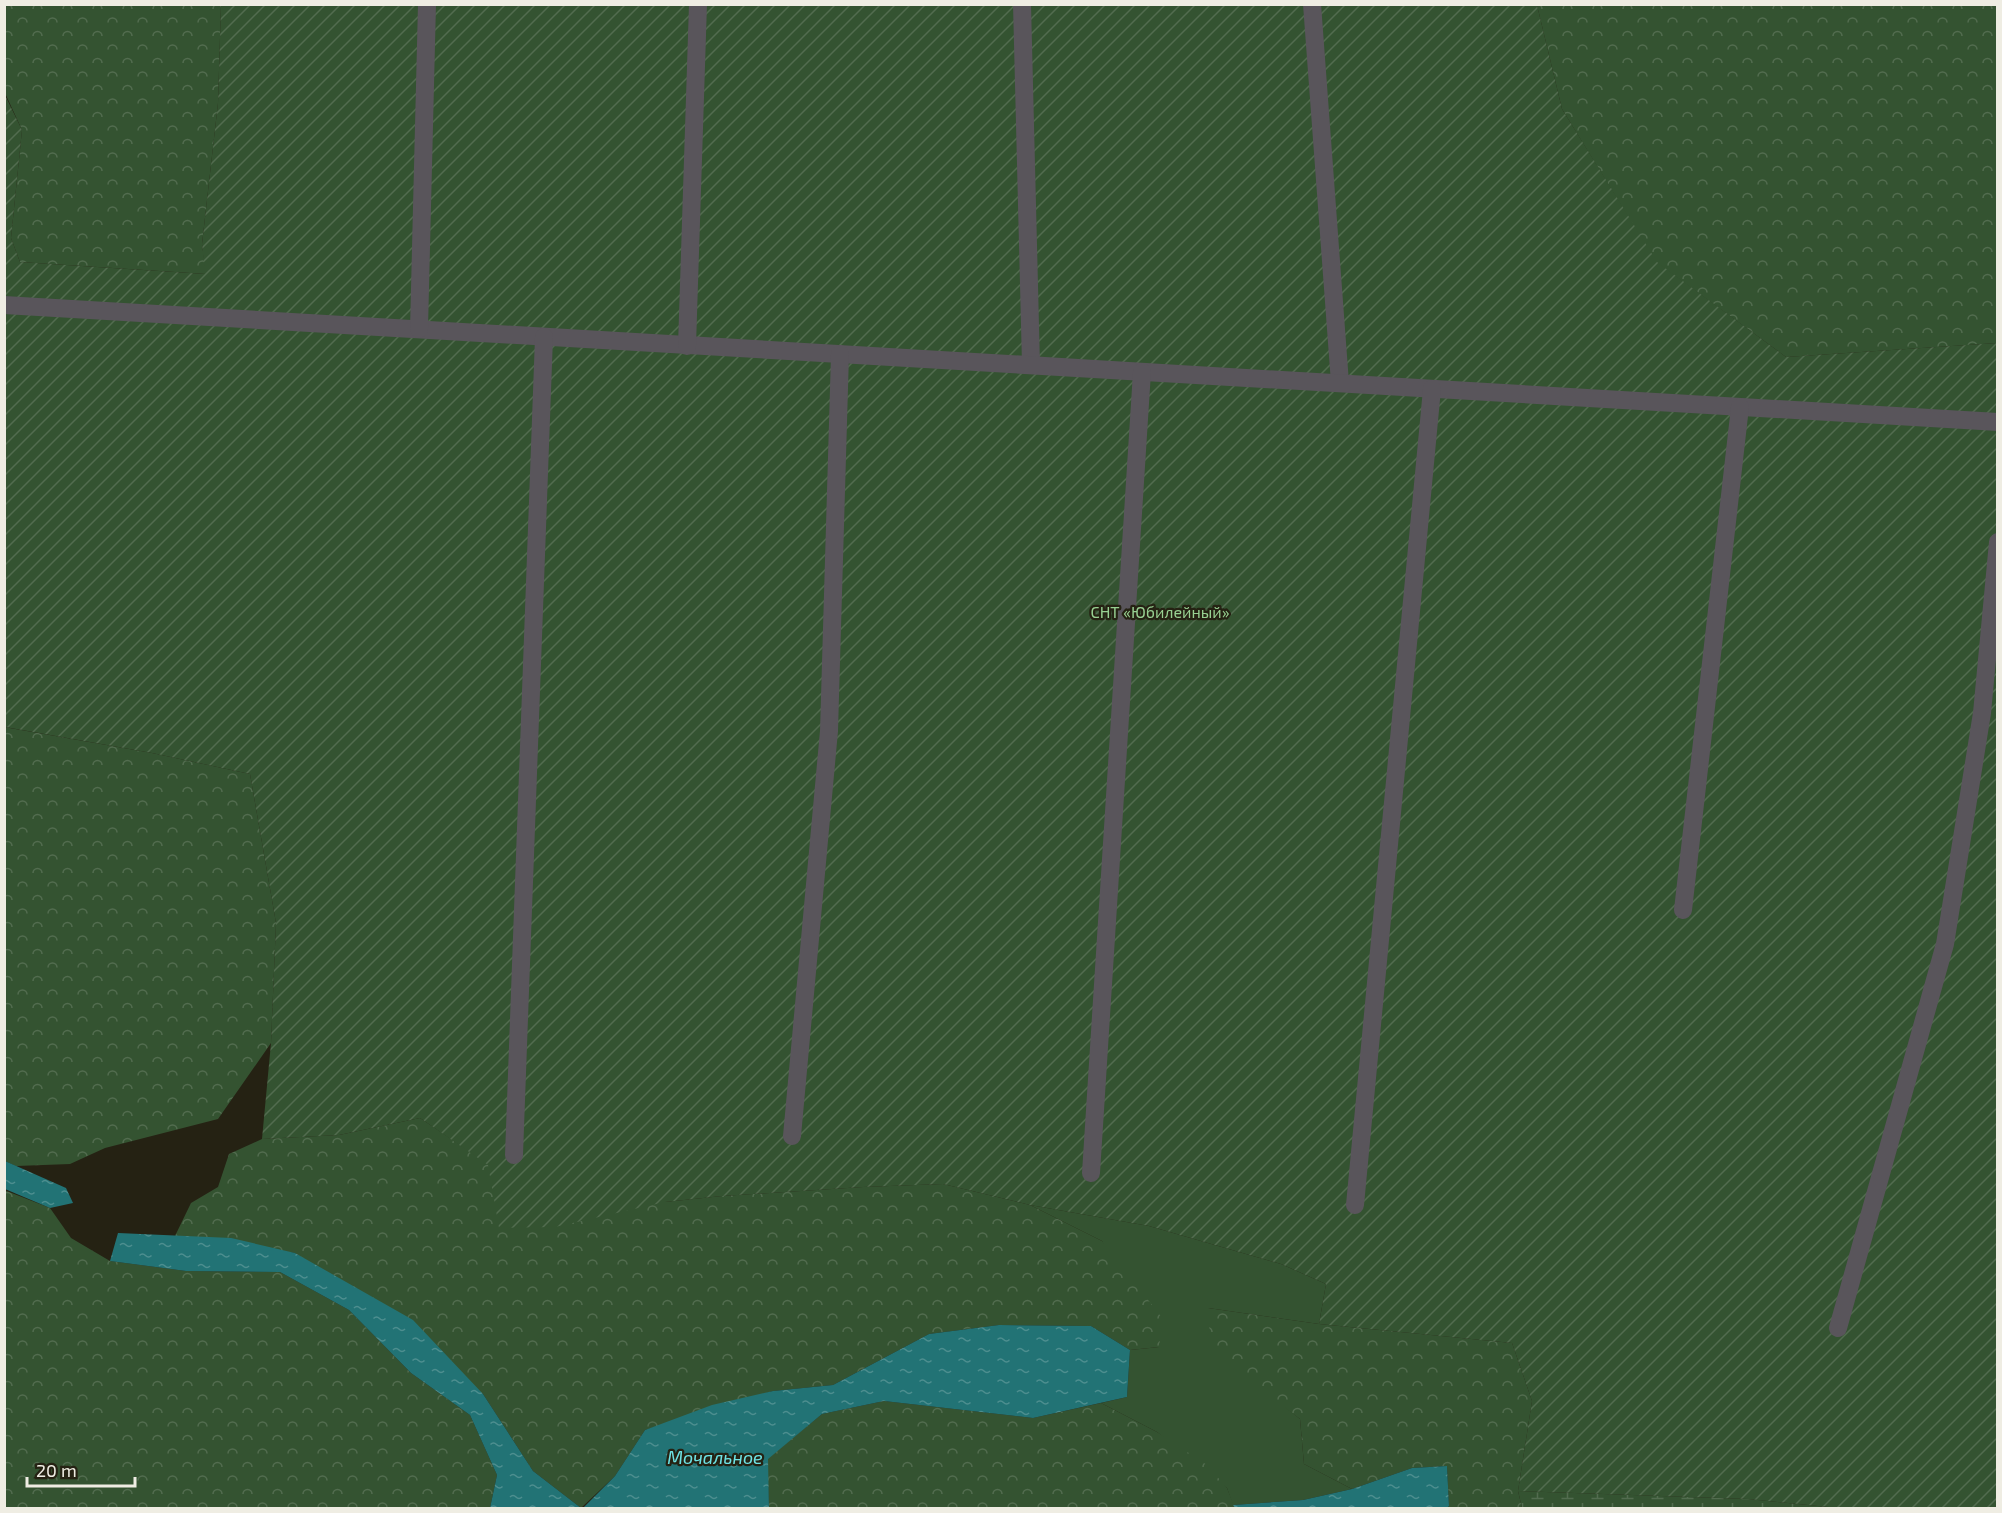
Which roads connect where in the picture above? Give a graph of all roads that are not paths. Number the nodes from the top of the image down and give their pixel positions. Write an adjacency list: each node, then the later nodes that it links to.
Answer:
1 (427, 4): 6 (street)
2 (698, 4): 8 (street)
3 (1022, 4): 10 (street)
4 (1312, 4): 12 (street)
5 (4, 305): 6 (street)
6 (419, 329): 7 (street)
7 (544, 337): 8 (street); 19 (street)
8 (687, 346): 9 (street)
9 (840, 354): 10 (street); 18 (street)
10 (1031, 365): 11 (street)
11 (1142, 372): 12 (street); 20 (street)
12 (1340, 383): 13 (street)
13 (1432, 389): 14 (street); 21 (street)
14 (1740, 407): 15 (street); 17 (street)
15 (1998, 422)
16 (1998, 542): 22 (street)
17 (1683, 910)
18 (792, 1136)
19 (514, 1155)
20 (1091, 1173)
21 (1355, 1205)
22 (1838, 1328)

